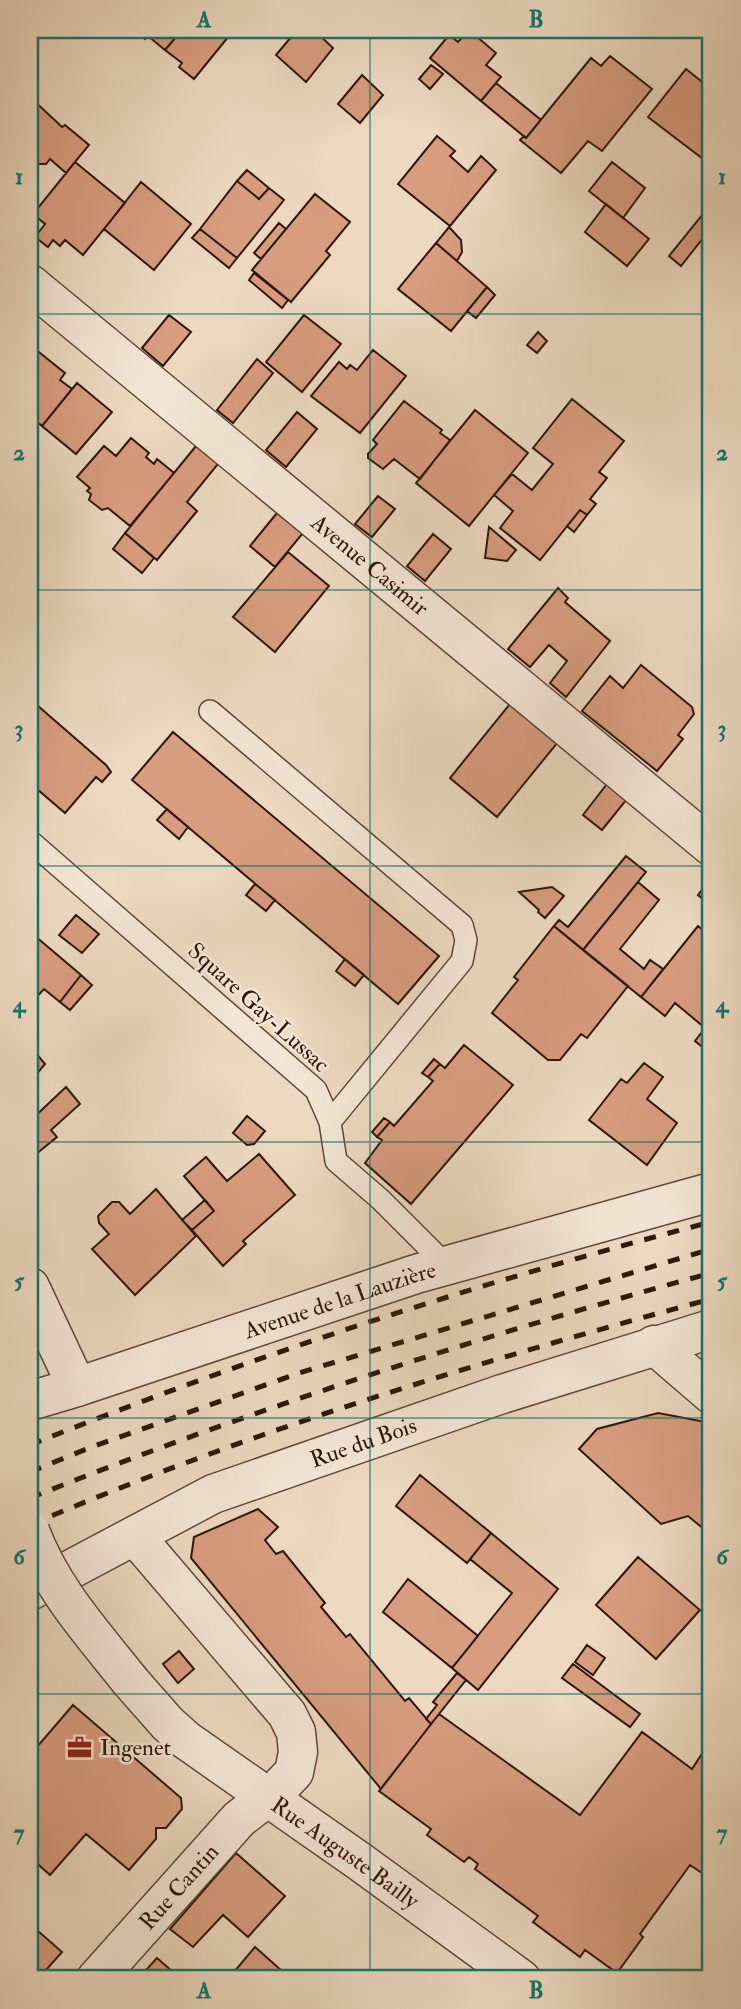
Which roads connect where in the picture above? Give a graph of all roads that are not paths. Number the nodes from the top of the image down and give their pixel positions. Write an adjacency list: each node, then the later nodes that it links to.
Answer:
1 (30, 284): 4 (street, Avenue Casimir)
2 (210, 711): 5 (lane)
3 (30, 841): 5 (lane, Square Gay-Lussac)
4 (711, 846)
5 (330, 1122): 7 (lane, Square Gay-Lussac)
6 (711, 1192): 7 (street, Avenue de la Lauzière)
7 (447, 1266): 11 (street, Avenue de la Lauzière)
8 (30, 1287): 11 (street, Avenue de la Lauzière)
9 (711, 1329): 10 (street, Rue du Bois)
10 (654, 1345): 12 (street); 14 (street, Rue du Bois)
11 (48, 1393)
12 (711, 1394)
13 (30, 1531): 16 (street, bridge)
14 (135, 1535): 15 (street, Rue du Bois); 16 (street, Rue Auguste Bailly)
15 (30, 1591)
16 (267, 1797): 17 (street, Rue Cantin); 18 (street, Rue Auguste Bailly)
17 (96, 1979)
18 (521, 1979)

